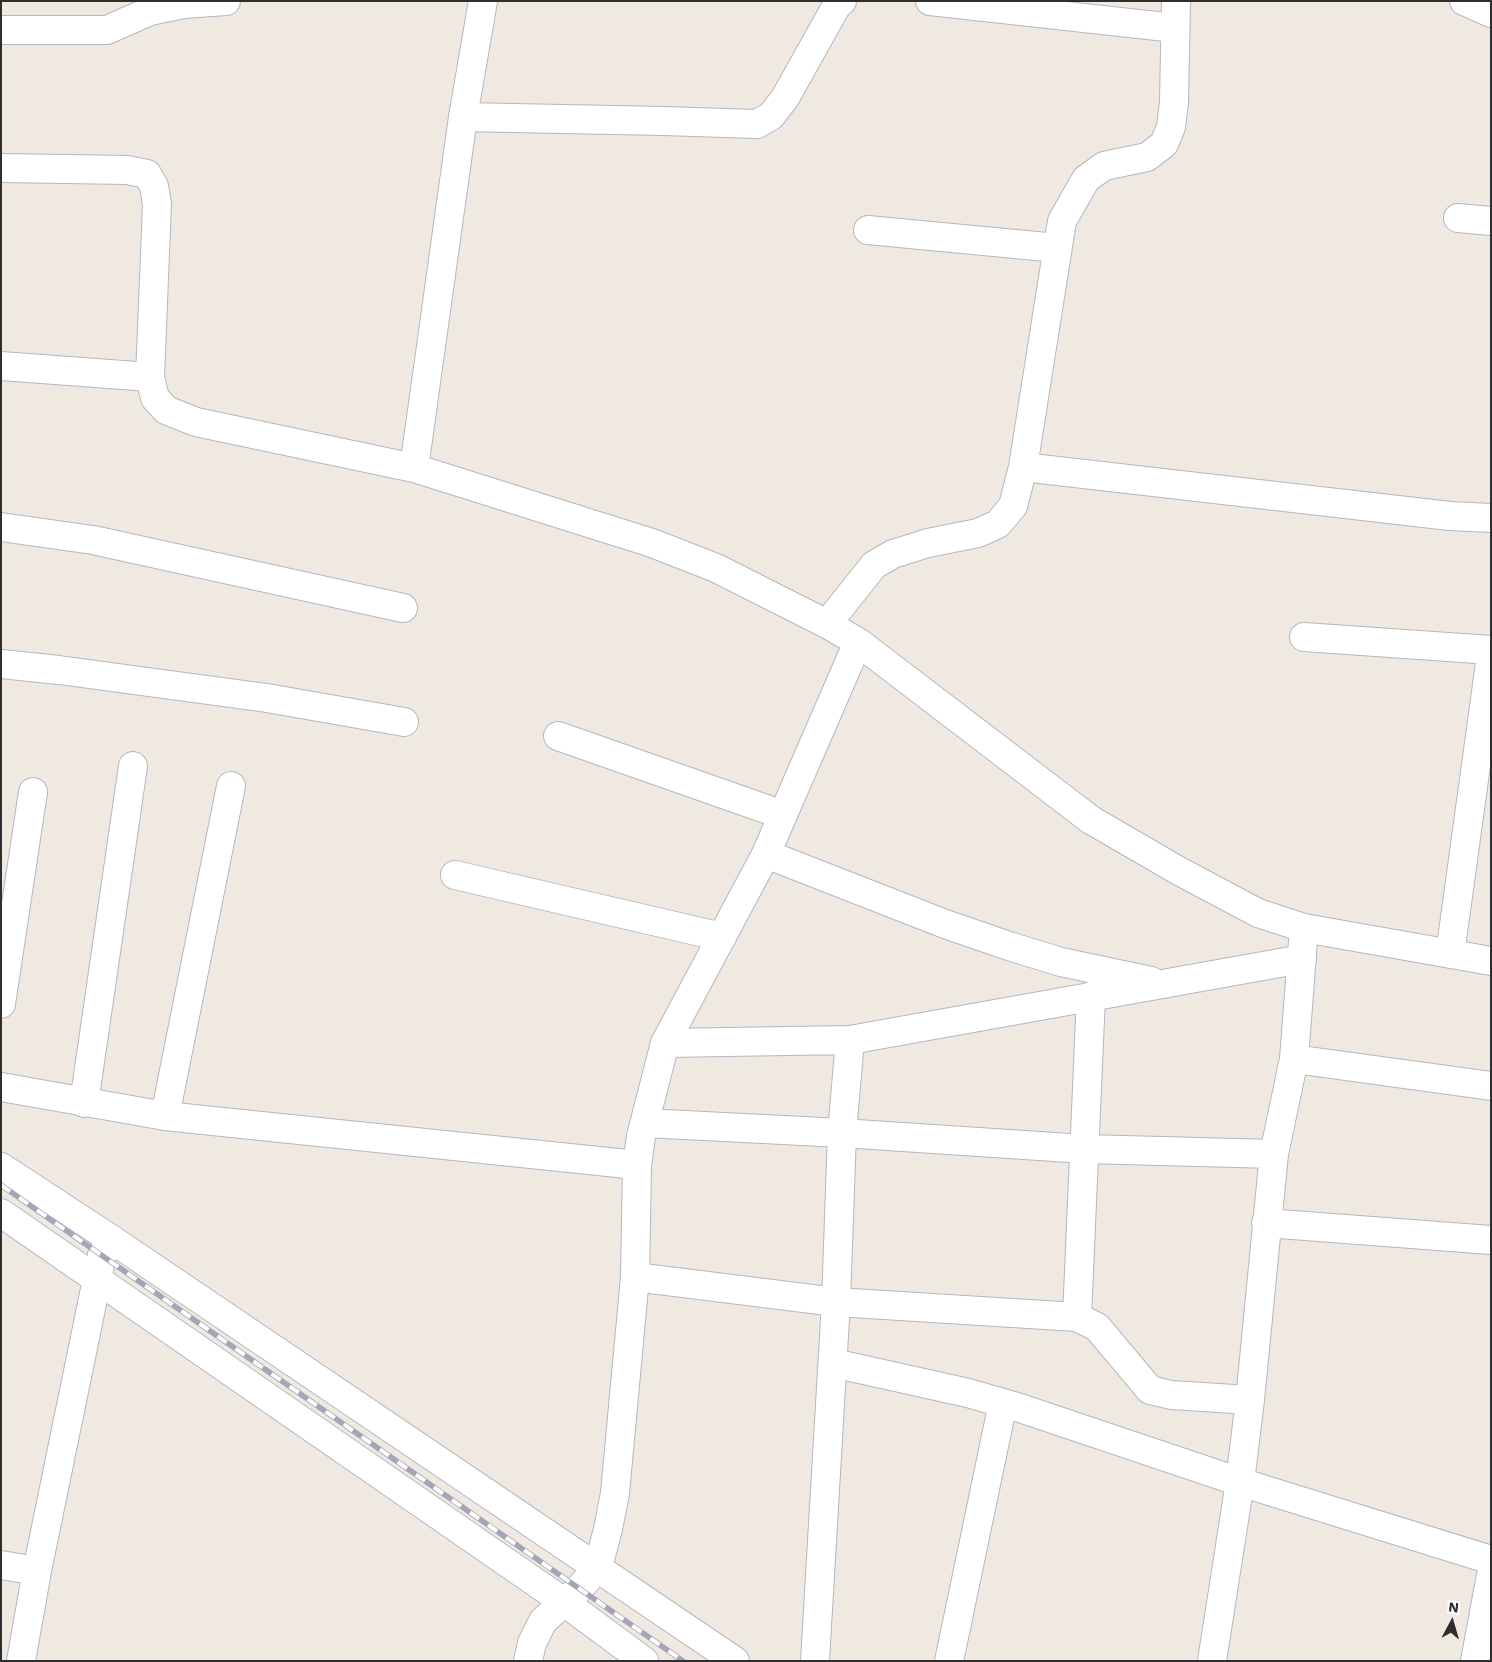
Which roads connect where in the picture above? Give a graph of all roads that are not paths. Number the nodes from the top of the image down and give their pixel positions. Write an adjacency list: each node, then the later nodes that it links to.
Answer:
1 (226, 1): 9 (street)
2 (483, 1): 10 (street)
3 (842, 1): 10 (street)
4 (930, 1): 8 (street)
5 (1176, 1): 8 (street)
6 (1464, 1): 7 (street)
7 (1491, 13)
8 (1175, 28): 15 (street)
9 (1, 30)
10 (463, 117): 19 (street)
11 (1, 168): 17 (street)
12 (1458, 218): 13 (street)
13 (1491, 221)
14 (868, 230): 15 (street)
15 (1057, 248): 18 (street)
16 (1, 366): 17 (street)
17 (150, 377): 19 (street)
18 (1023, 467): 20 (street); 23 (street)
19 (414, 468): 23 (street)
20 (1491, 518)
21 (1, 528): 22 (street)
22 (403, 608)
23 (827, 624): 25 (street)
24 (1304, 637): 26 (street)
25 (858, 642): 34 (street); 37 (street)
26 (1491, 650)
27 (1491, 656): 39 (street)
28 (1, 664): 29 (street)
29 (404, 722)
30 (558, 736): 34 (street)
31 (133, 766): 50 (street)
32 (231, 786): 51 (street)
33 (33, 792): 44 (street)
34 (783, 815): 35 (street)
35 (766, 854): 38 (street); 42 (street)
36 (455, 875): 38 (street)
37 (1304, 928): 39 (street); 40 (street)
38 (722, 937): 46 (street)
39 (1450, 954): 41 (street)
40 (1302, 959): 42 (street); 47 (street)
41 (1491, 961)
42 (1164, 984): 43 (street)
43 (1091, 996): 45 (street); 54 (street)
44 (1, 1004)
45 (850, 1040): 46 (street); 53 (street)
46 (665, 1044): 52 (street)
47 (1294, 1059): 48 (street); 55 (street)
48 (1491, 1086)
49 (1, 1087): 50 (street)
50 (84, 1102): 51 (street)
51 (165, 1116): 56 (street)
52 (645, 1123): 53 (street); 56 (street)
53 (842, 1133): 54 (street); 64 (street)
54 (1085, 1149): 55 (street); 65 (street)
55 (1274, 1154): 59 (street)
56 (638, 1165): 62 (street)
57 (1, 1167): 60 (street)
58 (1, 1213): 63 (street)
59 (1266, 1223): 61 (street); 67 (street)
60 (111, 1239): 63 (street); 72 (street)
61 (1491, 1240)
62 (635, 1277): 64 (street); 72 (street)
63 (97, 1278): 73 (street); 75 (street)
64 (836, 1302): 65 (street); 66 (street)
65 (1077, 1318): 67 (street)
66 (833, 1363): 68 (street); 81 (street)
67 (1250, 1400): 69 (street)
68 (1003, 1403): 69 (street); 82 (street)
69 (1240, 1482): 70 (street); 83 (street)
70 (1491, 1560)
71 (1, 1565): 73 (street)
72 (598, 1567): 75 (street); 80 (street)
73 (37, 1570): 77 (street)
74 (1491, 1575): 76 (street)
75 (564, 1602): 78 (street); 79 (street)
76 (1488, 1604): 84 (street)
77 (21, 1661)
78 (528, 1661)
79 (644, 1661)
80 (736, 1661)
81 (815, 1661)
82 (949, 1661)
83 (1212, 1661)
84 (1475, 1661)

